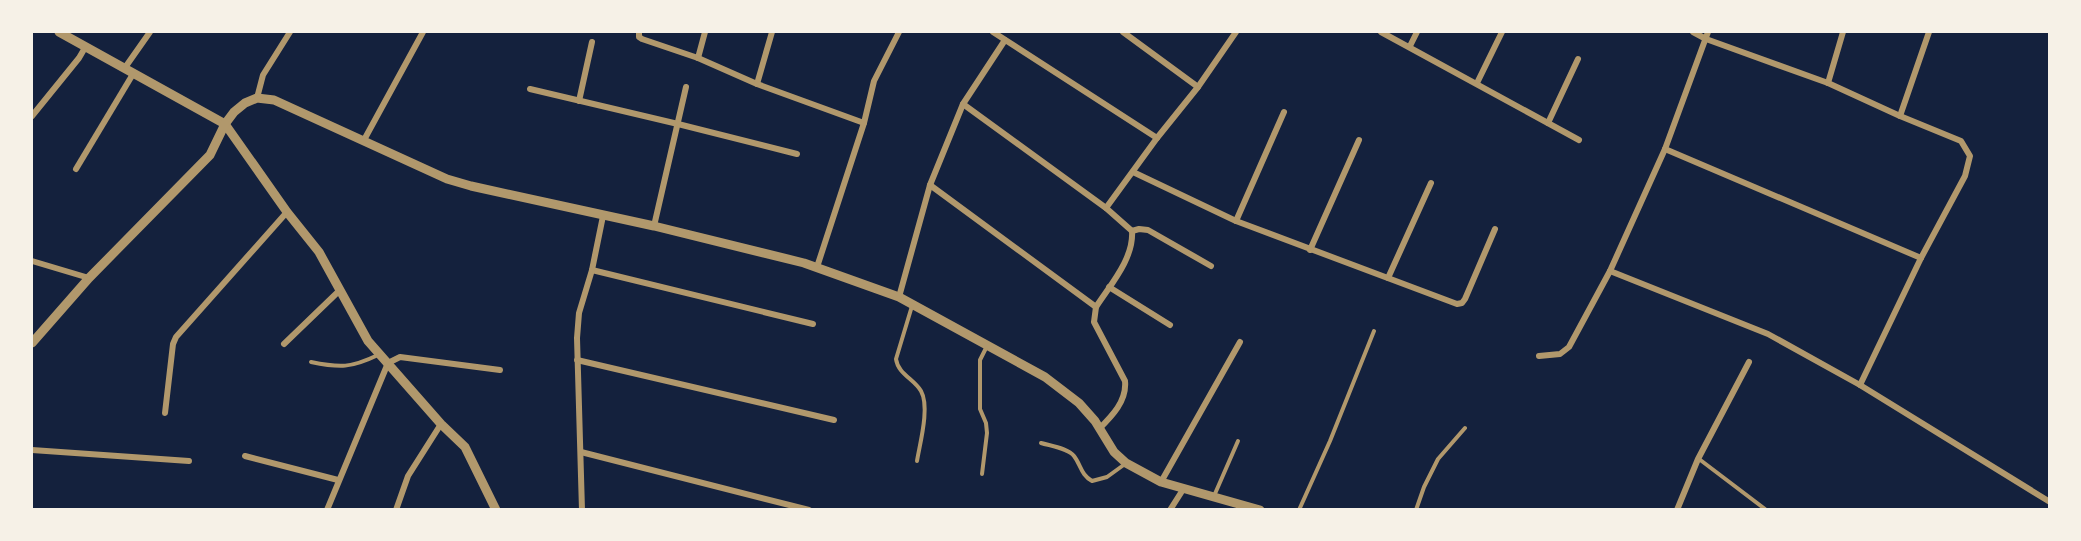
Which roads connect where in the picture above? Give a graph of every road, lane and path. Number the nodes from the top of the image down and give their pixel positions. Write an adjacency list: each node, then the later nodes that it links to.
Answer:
1 (59, 32): 21 (street)
2 (150, 32): 25 (street)
3 (290, 32): 32 (street)
4 (423, 32): 43 (street)
5 (705, 32): 23 (street)
6 (772, 32): 28 (street)
7 (899, 32): 38 (street)
8 (993, 32): 19 (street)
9 (1124, 32): 30 (street)
10 (1236, 32): 30 (street)
11 (1381, 32): 22 (street)
12 (1417, 32): 22 (street)
13 (1502, 32): 26 (street)
14 (1693, 32): 18 (street)
15 (1843, 32): 27 (street)
16 (1929, 32): 37 (street)
17 (639, 34): 23 (street)
18 (1707, 35): 27 (street); 46 (street)
19 (1005, 40): 34 (street); 42 (street)
20 (592, 42): 33 (street)
21 (86, 46): 25 (street); 36 (street)
22 (1410, 46): 26 (street)
23 (698, 58): 28 (street)
24 (1578, 59): 39 (street)
25 (129, 72): 40 (street); 48 (street)
26 (1477, 82): 39 (street)
27 (1828, 83): 37 (street)
28 (757, 84): 38 (street)
29 (686, 87): 41 (street)
30 (1198, 87): 42 (street)
31 (530, 89): 33 (street)
32 (257, 98): 40 (street); 43 (street)
33 (579, 101): 41 (street)
34 (963, 104): 51 (street); 52 (street)
35 (1284, 112): 55 (street)
36 (32, 116)
37 (1900, 116): 60 (street)
38 (864, 123): 63 (street)
39 (1548, 123): 45 (street)
40 (225, 124): 53 (street); 66 (street)
41 (678, 124): 47 (street); 56 (street)
42 (1157, 138): 49 (street)
43 (364, 140): 54 (street)
44 (1359, 140): 59 (street)
45 (1580, 140)
46 (1665, 149): 60 (street); 65 (street)
47 (797, 154)
48 (76, 169)
49 (1133, 172): 52 (street); 55 (street)
50 (1431, 183): 67 (street)
51 (930, 185): 70 (street); 72 (street)
52 (1106, 208): 58 (street)
53 (287, 212): 69 (street); 88 (street)
54 (603, 216): 56 (street); 64 (street)
55 (1236, 221): 59 (street)
56 (654, 226): 63 (street)
57 (1496, 229): 67 (street)
58 (1132, 231): 62 (street); 68 (street)
59 (1310, 250): 67 (street)
60 (1921, 258): 87 (street)
61 (32, 261): 66 (street)
62 (1210, 266)
63 (817, 267): 70 (street)
64 (592, 270): 73 (street); 82 (street)
65 (1610, 271): 81 (street); 87 (street)
66 (89, 278): 77 (street)
67 (1388, 278)
68 (1109, 287): 72 (street); 74 (street)
69 (340, 290): 78 (street); 80 (street)
70 (899, 297): 71 (street)
71 (912, 306): 79 (street); 100 (lane)
72 (1096, 307): 92 (street)
73 (813, 324)
74 (1170, 325)
75 (1374, 331): 116 (lane)
76 (1240, 342): 104 (street)
77 (32, 343)
78 (284, 345)
79 (988, 345): 92 (street); 102 (lane)
80 (379, 355): 83 (lane); 85 (street)
81 (1539, 356)
82 (577, 360): 89 (street); 96 (street)
83 (311, 362)
84 (1749, 362): 98 (street)
85 (388, 363): 86 (street); 90 (street); 103 (street)
86 (500, 370)
87 (1860, 385): 107 (street)
88 (165, 413)
89 (834, 420)
90 (441, 424): 110 (street); 111 (street)
91 (1466, 428): 117 (lane)
92 (1099, 429): 101 (street)
93 (1238, 441): 106 (lane)
94 (1041, 443): 101 (lane)
95 (32, 450): 99 (street)
96 (580, 452): 112 (street); 113 (street)
97 (245, 456): 103 (street)
98 (1698, 459): 108 (lane); 118 (street)
99 (189, 461)
100 (917, 461)
101 (1125, 463): 104 (street)
102 (982, 474)
103 (338, 480): 109 (street)
104 (1161, 482): 105 (street)
105 (1184, 488): 106 (street); 114 (street)
106 (1214, 496): 115 (street)
107 (2049, 502)
108 (1765, 509)
109 (327, 510)
110 (396, 510)
111 (496, 510)
112 (582, 510)
113 (808, 510)
114 (1170, 510)
115 (1260, 510)
116 (1299, 510)
117 (1416, 510)
118 (1677, 510)

